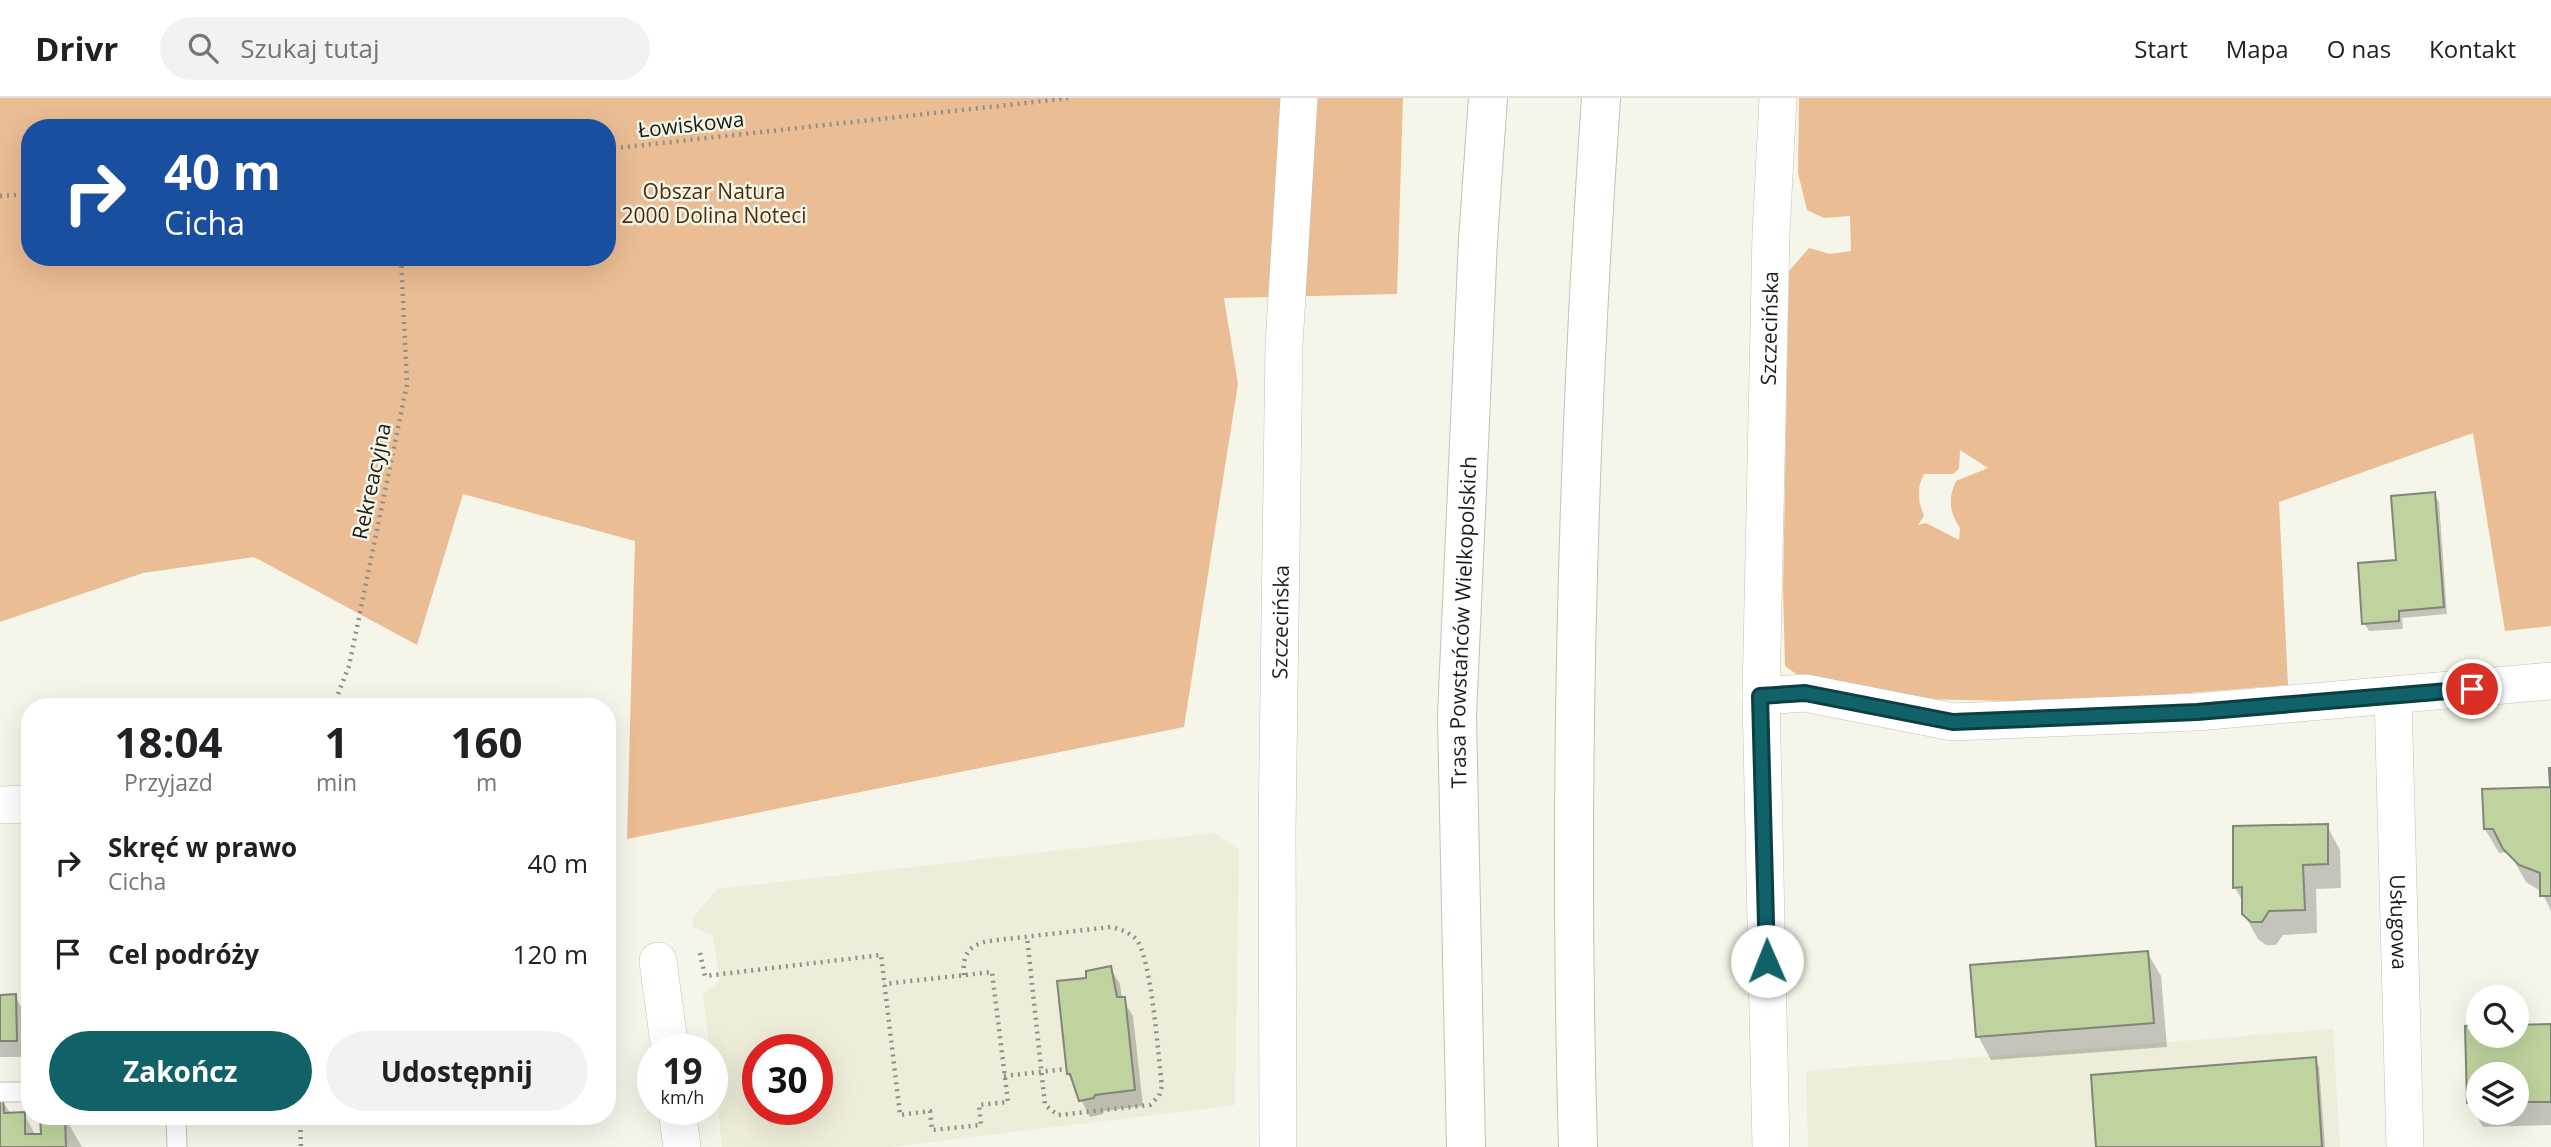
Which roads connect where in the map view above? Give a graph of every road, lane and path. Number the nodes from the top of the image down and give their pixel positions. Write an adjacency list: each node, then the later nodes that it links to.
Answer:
1 (1071, 98): 6 (path, Łowiskowa)
2 (1299, 98): 33 (street, Szczecińska)
3 (1488, 98): 34 (highway, Trasa Powstańców Wielkopolskich)
4 (1601, 98): 35 (highway)
5 (1778, 98): 11 (street, Szczecińska)
6 (616, 148)
7 (21, 195): 8 (path)
8 (0, 196)
9 (401, 266): 13 (path, Rekreacyjna)
10 (2551, 681): 12 (street)
11 (1760, 696): 12 (street); 36 (street, Szczecińska)
12 (2393, 696): 37 (street, Usługowa)
13 (337, 698)
14 (21, 804): 15 (street)
15 (0, 805)
16 (1027, 937): 19 (path); 23 (path); 23 (path)
17 (699, 953): 20 (path)
18 (658, 961): 21 (street)
19 (964, 975): 20 (path); 24 (path)
20 (884, 984): 24 (path)
21 (668, 1034)
22 (1066, 1069): 23 (path)
23 (1042, 1072): 24 (path)
24 (1004, 1076)
25 (0, 1092): 26 (lane)
26 (21, 1092)
27 (176, 1125): 30 (lane)
28 (300, 1125): 31 (path)
29 (679, 1125): 32 (street)
30 (177, 1147)
31 (300, 1147)
32 (682, 1147)
33 (1279, 1147)
34 (1466, 1147)
35 (1578, 1147)
36 (1771, 1147)
37 (2405, 1147)

